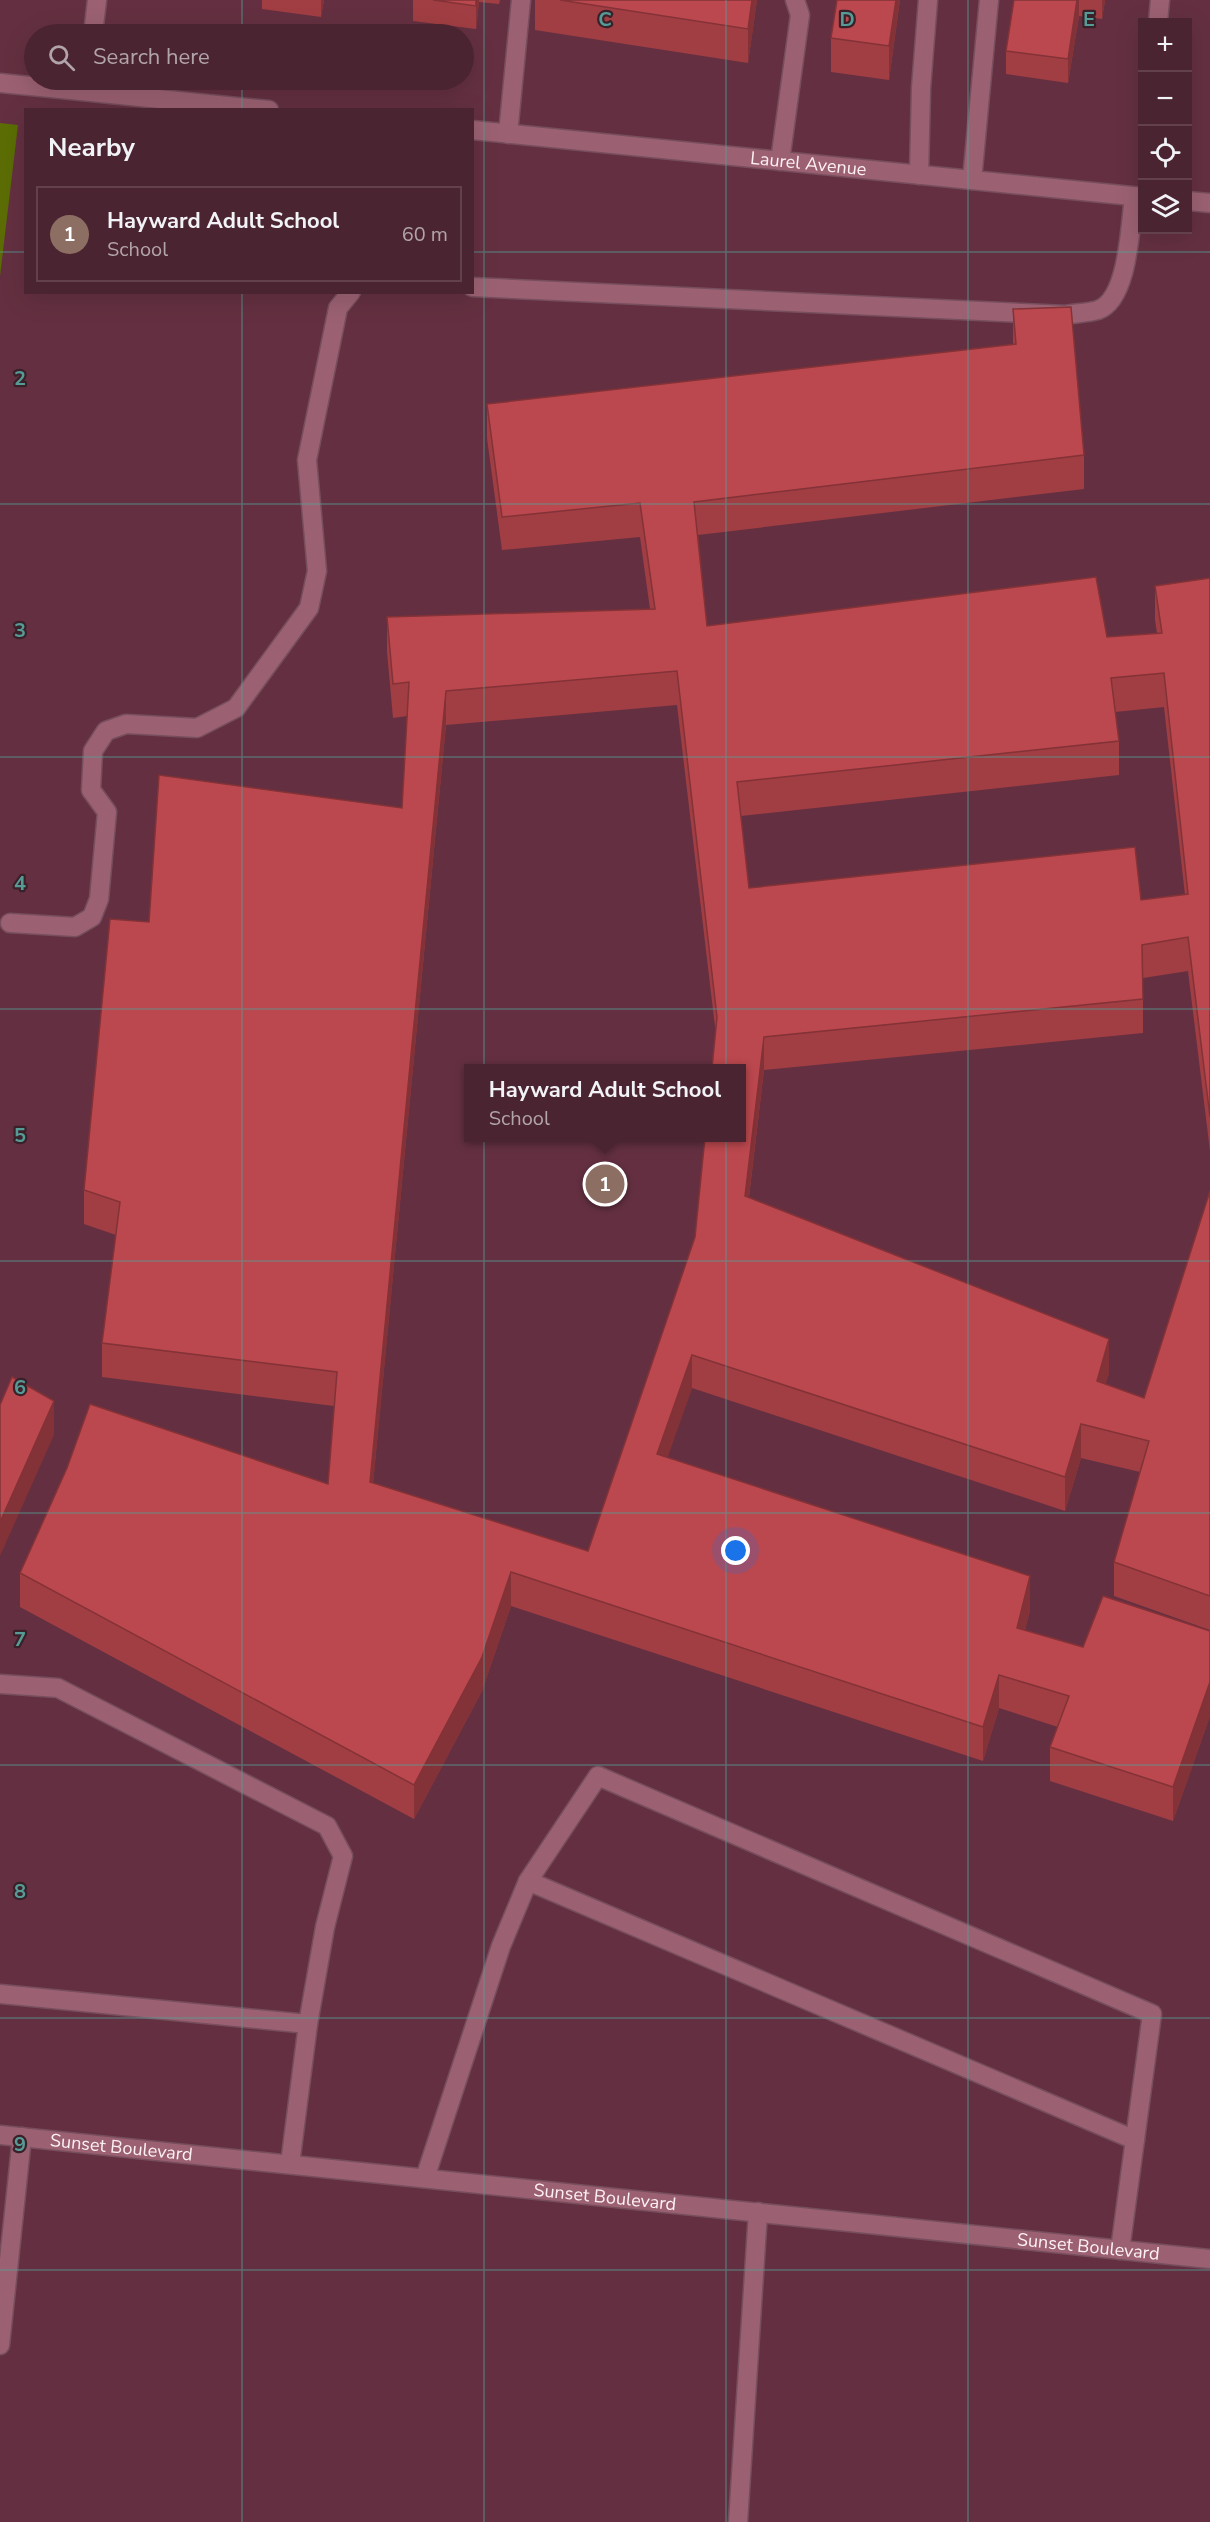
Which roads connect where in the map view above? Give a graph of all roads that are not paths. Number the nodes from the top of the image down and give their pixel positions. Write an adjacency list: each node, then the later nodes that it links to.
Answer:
1 (97, 0): 8 (street)
2 (521, 0): 14 (street)
3 (795, 0): 15 (street)
4 (928, 0): 16 (street)
5 (989, 0): 17 (street)
6 (1160, 0): 7 (street)
7 (1158, 18)
8 (94, 24)
9 (0, 83): 10 (street)
10 (24, 84)
11 (123, 90): 12 (street)
12 (254, 108)
13 (474, 130): 14 (street, Laurel Avenue)
14 (508, 134): 15 (street, Laurel Avenue)
15 (780, 161): 16 (street, Laurel Avenue)
16 (919, 175): 17 (street, Laurel Avenue)
17 (972, 180): 18 (street, Laurel Avenue)
18 (1138, 193)
19 (1192, 201): 21 (street)
20 (1138, 203): 22 (street)
21 (1210, 203)
22 (474, 287)
23 (349, 294): 24 (street)
24 (10, 923)
25 (0, 1684): 28 (street)
26 (528, 1881): 31 (street); 31 (street); 33 (street)
27 (0, 1994): 28 (street)
28 (308, 2024): 32 (street)
29 (0, 2135): 30 (street, Sunset Boulevard)
30 (22, 2137): 32 (street, Sunset Boulevard); 37 (street)
31 (1135, 2140): 35 (street)
32 (290, 2164): 33 (street, Sunset Boulevard)
33 (425, 2178): 34 (street, Sunset Boulevard)
34 (758, 2212): 35 (street, Sunset Boulevard); 38 (street)
35 (1120, 2250): 36 (street, Sunset Boulevard)
36 (1210, 2259)
37 (0, 2345)
38 (738, 2522)

